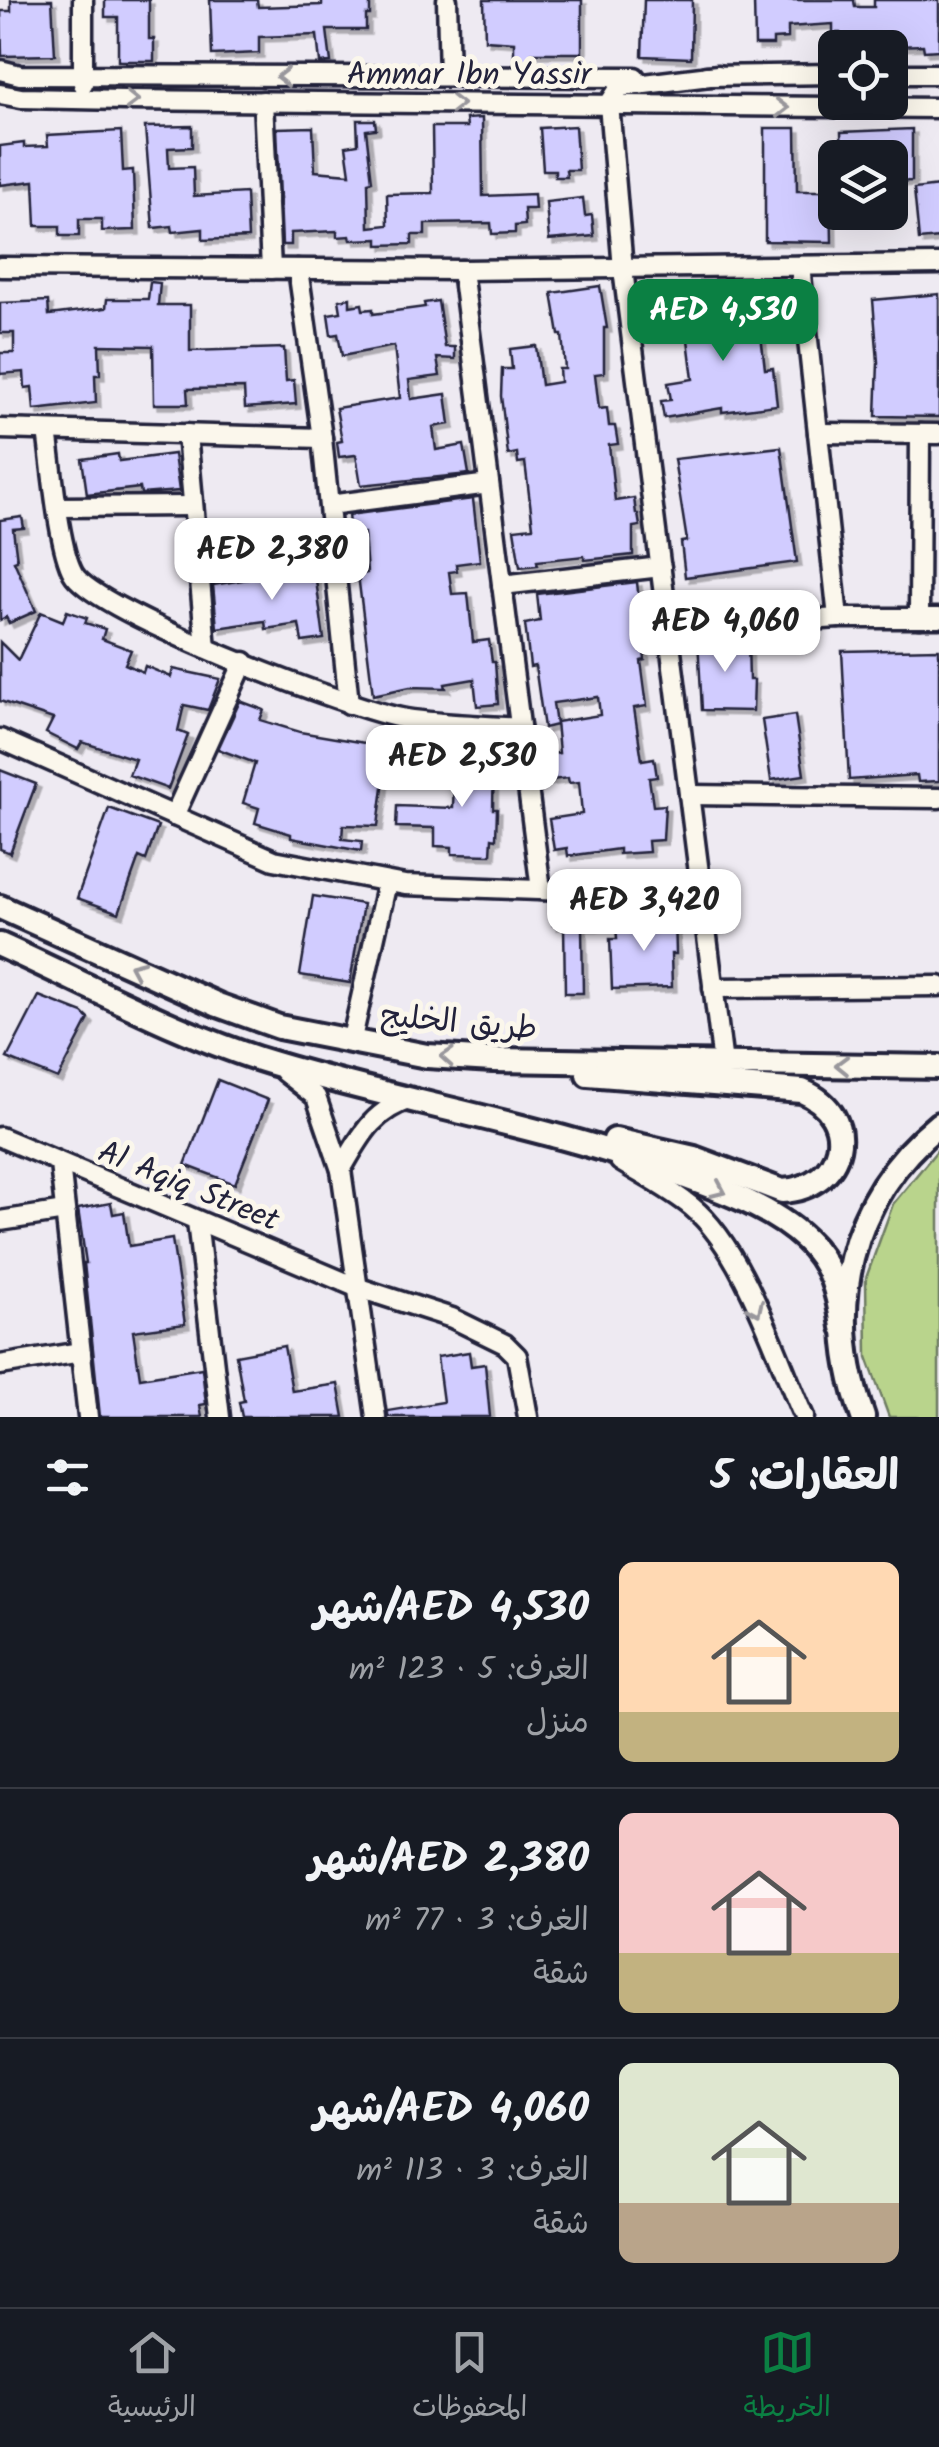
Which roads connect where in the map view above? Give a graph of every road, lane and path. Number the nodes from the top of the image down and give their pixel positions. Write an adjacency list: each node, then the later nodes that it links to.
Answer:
1 (83, 0): 4 (street)
2 (447, 0): 8 (street)
3 (0, 70): 4 (street, Ammar Ibn Yassir)
4 (85, 74): 8 (street, Ammar Ibn Yassir, one-way to 4); 10 (street)
5 (818, 74): 9 (street, Ammar Ibn Yassir)
6 (908, 74): 7 (street)
7 (939, 74)
8 (449, 76): 9 (street, Ammar Ibn Yassir)
9 (718, 76): 13 (street)
10 (4, 95): 12 (street, Ammar Ibn Yassir, one-way to 12)
11 (939, 98): 14 (street)
12 (264, 101): 13 (street, Ammar Ibn Yassir, one-way to 13); 21 (street)
13 (609, 104): 15 (street, Ammar Ibn Yassir, one-way to 15); 23 (street)
14 (908, 104)
15 (818, 107)
16 (908, 108): 17 (street, Ammar Ibn Yassir)
17 (939, 108)
18 (939, 264): 19 (street)
19 (800, 266): 23 (street); 27 (street)
20 (0, 267): 21 (street)
21 (271, 269): 22 (street)
22 (298, 269): 24 (street); 30 (street)
23 (623, 269): 24 (street); 37 (street)
24 (462, 270): 31 (street)
25 (0, 429): 26 (street)
26 (48, 430): 28 (street); 34 (street)
27 (818, 433): 29 (street); 39 (street)
28 (187, 434): 30 (street); 33 (street)
29 (930, 434): 40 (street)
30 (322, 438): 32 (street)
31 (489, 484): 32 (street); 38 (street)
32 (328, 505): 36 (street)
33 (193, 506): 34 (street); 35 (street)
34 (59, 507): 43 (street)
35 (198, 552): 36 (street); 43 (street)
36 (334, 559): 45 (street)
37 (660, 567): 38 (street); 42 (street)
38 (502, 585): 46 (street)
39 (838, 618): 40 (street); 42 (street)
40 (920, 618): 41 (street)
41 (939, 618)
42 (668, 630): 48 (street)
43 (206, 648): 44 (street)
44 (244, 662): 45 (street); 50 (street)
45 (349, 704): 46 (street)
46 (520, 728): 52 (street)
47 (0, 739): 50 (street)
48 (689, 796): 49 (street); 53 (street)
49 (939, 798)
50 (174, 816): 51 (street)
51 (387, 882): 52 (street); 58 (street)
52 (541, 890): 53 (street)
53 (702, 896): 57 (street)
54 (0, 907): 58 (main road, طريق الخليج, one-way to 54)
55 (0, 944): 60 (main road)
56 (939, 986): 57 (street)
57 (713, 988): 61 (street)
58 (351, 1043): 59 (main road, طريق الخليج, one-way to 58)
59 (493, 1060): 61 (main road, طريق الخليج); 64 (main road)
60 (271, 1063): 63 (main road); 66 (street)
61 (723, 1064): 62 (main road, طريق الخليج, one-way to 61)
62 (939, 1066)
63 (411, 1098): 64 (main road); 68 (street)
64 (503, 1122): 69 (main road)
65 (939, 1124): 76 (main road)
66 (327, 1128): 68 (street); 71 (street)
67 (0, 1137): 70 (street, Al Aqiq Street)
68 (359, 1138): 71 (street)
69 (594, 1146): 76 (main road, one-way to 76); 83 (street, one-way to 83)
70 (60, 1164): 72 (street); 74 (street, Al Aqiq Street)
71 (341, 1170): 75 (street)
72 (65, 1211): 73 (street); 77 (street)
73 (0, 1221)
74 (197, 1221): 75 (street, Al Aqiq Street); 80 (street)
75 (356, 1286): 81 (street); 82 (street, Al Aqiq Street)
76 (843, 1326): 84 (main road)
77 (80, 1352): 78 (street); 79 (street)
78 (0, 1365)
79 (88, 1417)
80 (220, 1417)
81 (376, 1417)
82 (528, 1417)
83 (804, 1417)
84 (863, 1417)

